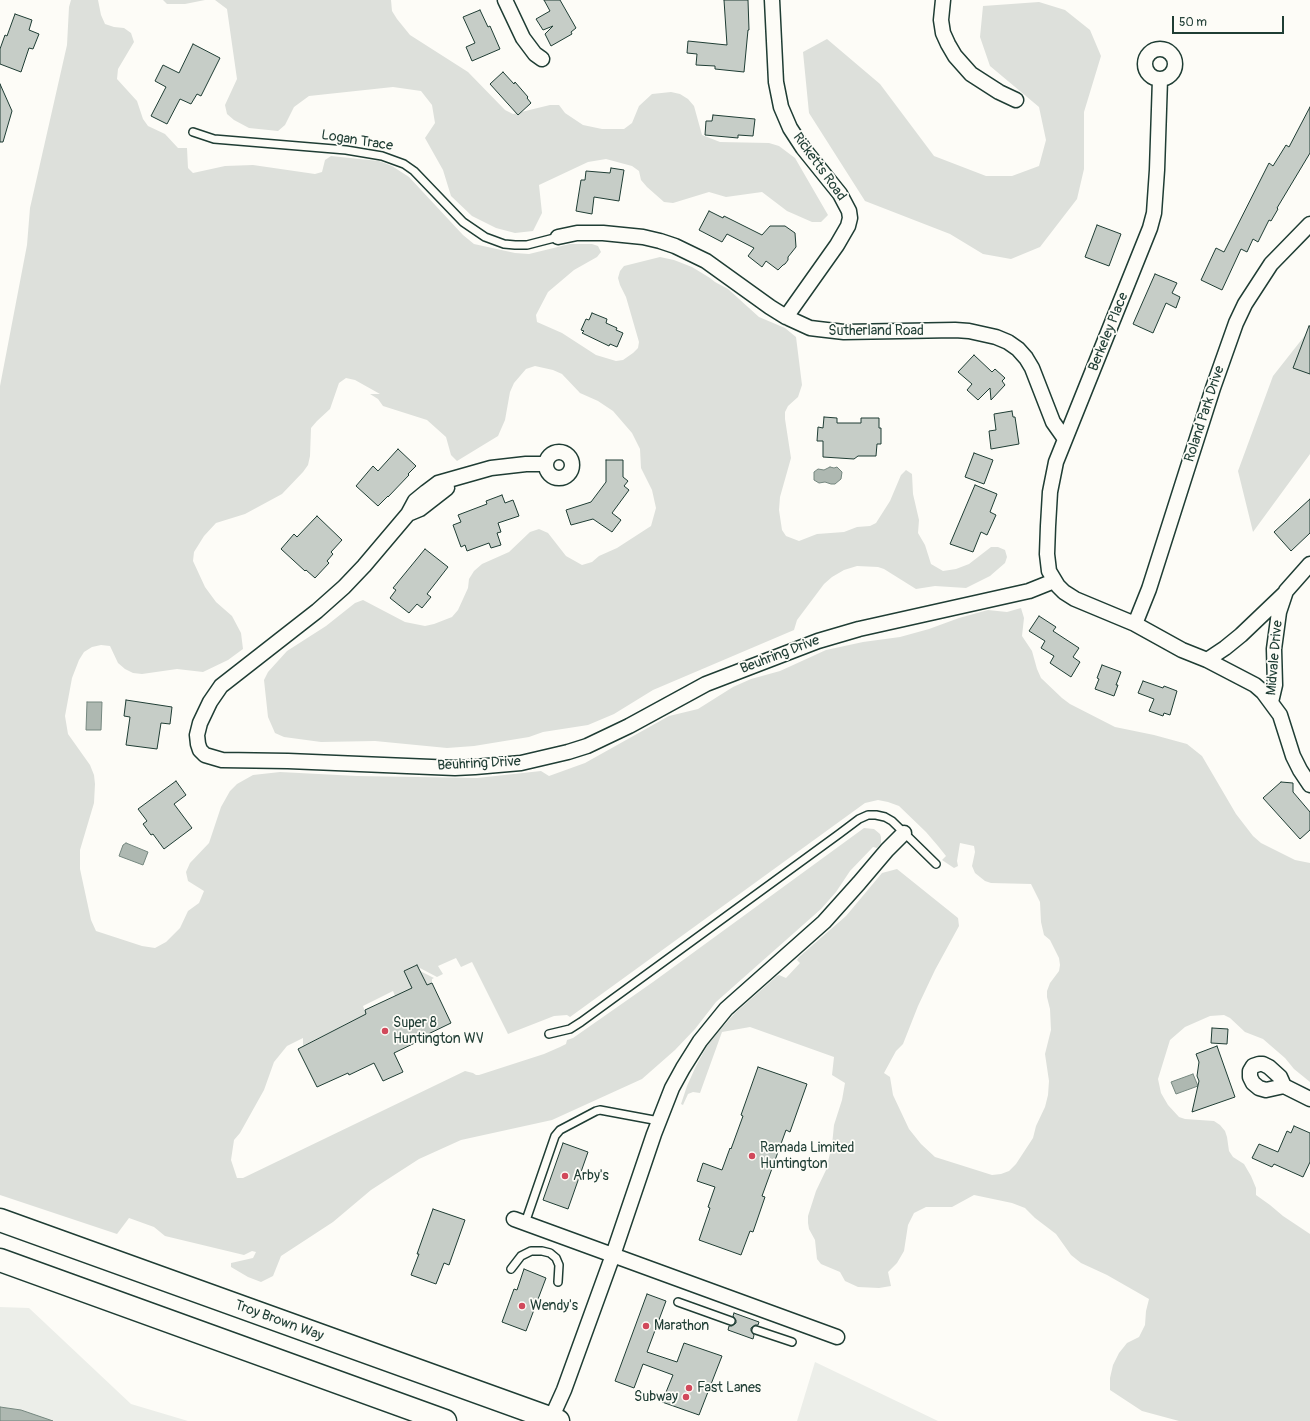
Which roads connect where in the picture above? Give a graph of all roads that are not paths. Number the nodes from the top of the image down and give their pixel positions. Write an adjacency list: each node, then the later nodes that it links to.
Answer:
1 (505, 0): 4 (street)
2 (772, 0): 10 (street, Ricketts Road)
3 (943, 0): 6 (street)
4 (542, 59)
5 (1160, 79): 11 (street, Berkeley Place)
6 (1016, 100)
7 (193, 132): 9 (lane, Logan Trace)
8 (1310, 224): 16 (street, Roland Park Drive)
9 (558, 237): 10 (street, Sutherland Road)
10 (786, 317): 11 (street, Sutherland Road)
11 (1065, 439): 14 (street, Berkeley Place)
12 (546, 464): 14 (street, Beuhring Drive)
13 (1310, 564): 15 (street, Midvale Drive)
14 (1054, 581): 16 (street)
15 (1286, 591): 17 (street, Midvale Drive); 18 (street, Midvale Drive)
16 (1135, 624): 17 (street)
17 (1207, 660): 18 (street)
18 (1271, 702): 19 (street)
19 (1310, 785)
20 (904, 833): 21 (lane); 22 (lane); 25 (street)
21 (936, 864)
22 (549, 1034)
23 (1284, 1086): 24 (street)
24 (1310, 1099)
25 (659, 1121): 27 (lane); 28 (street)
26 (0, 1220): 37 (main road, Troy Brown Way)
27 (519, 1221): 28 (street)
28 (613, 1255): 35 (street); 37 (street)
29 (0, 1260): 38 (main road)
30 (512, 1269): 31 (lane)
31 (558, 1282)
32 (678, 1302): 33 (lane)
33 (731, 1321)
34 (756, 1330): 36 (lane)
35 (836, 1337)
36 (792, 1342)
37 (553, 1420)
38 (445, 1421)

